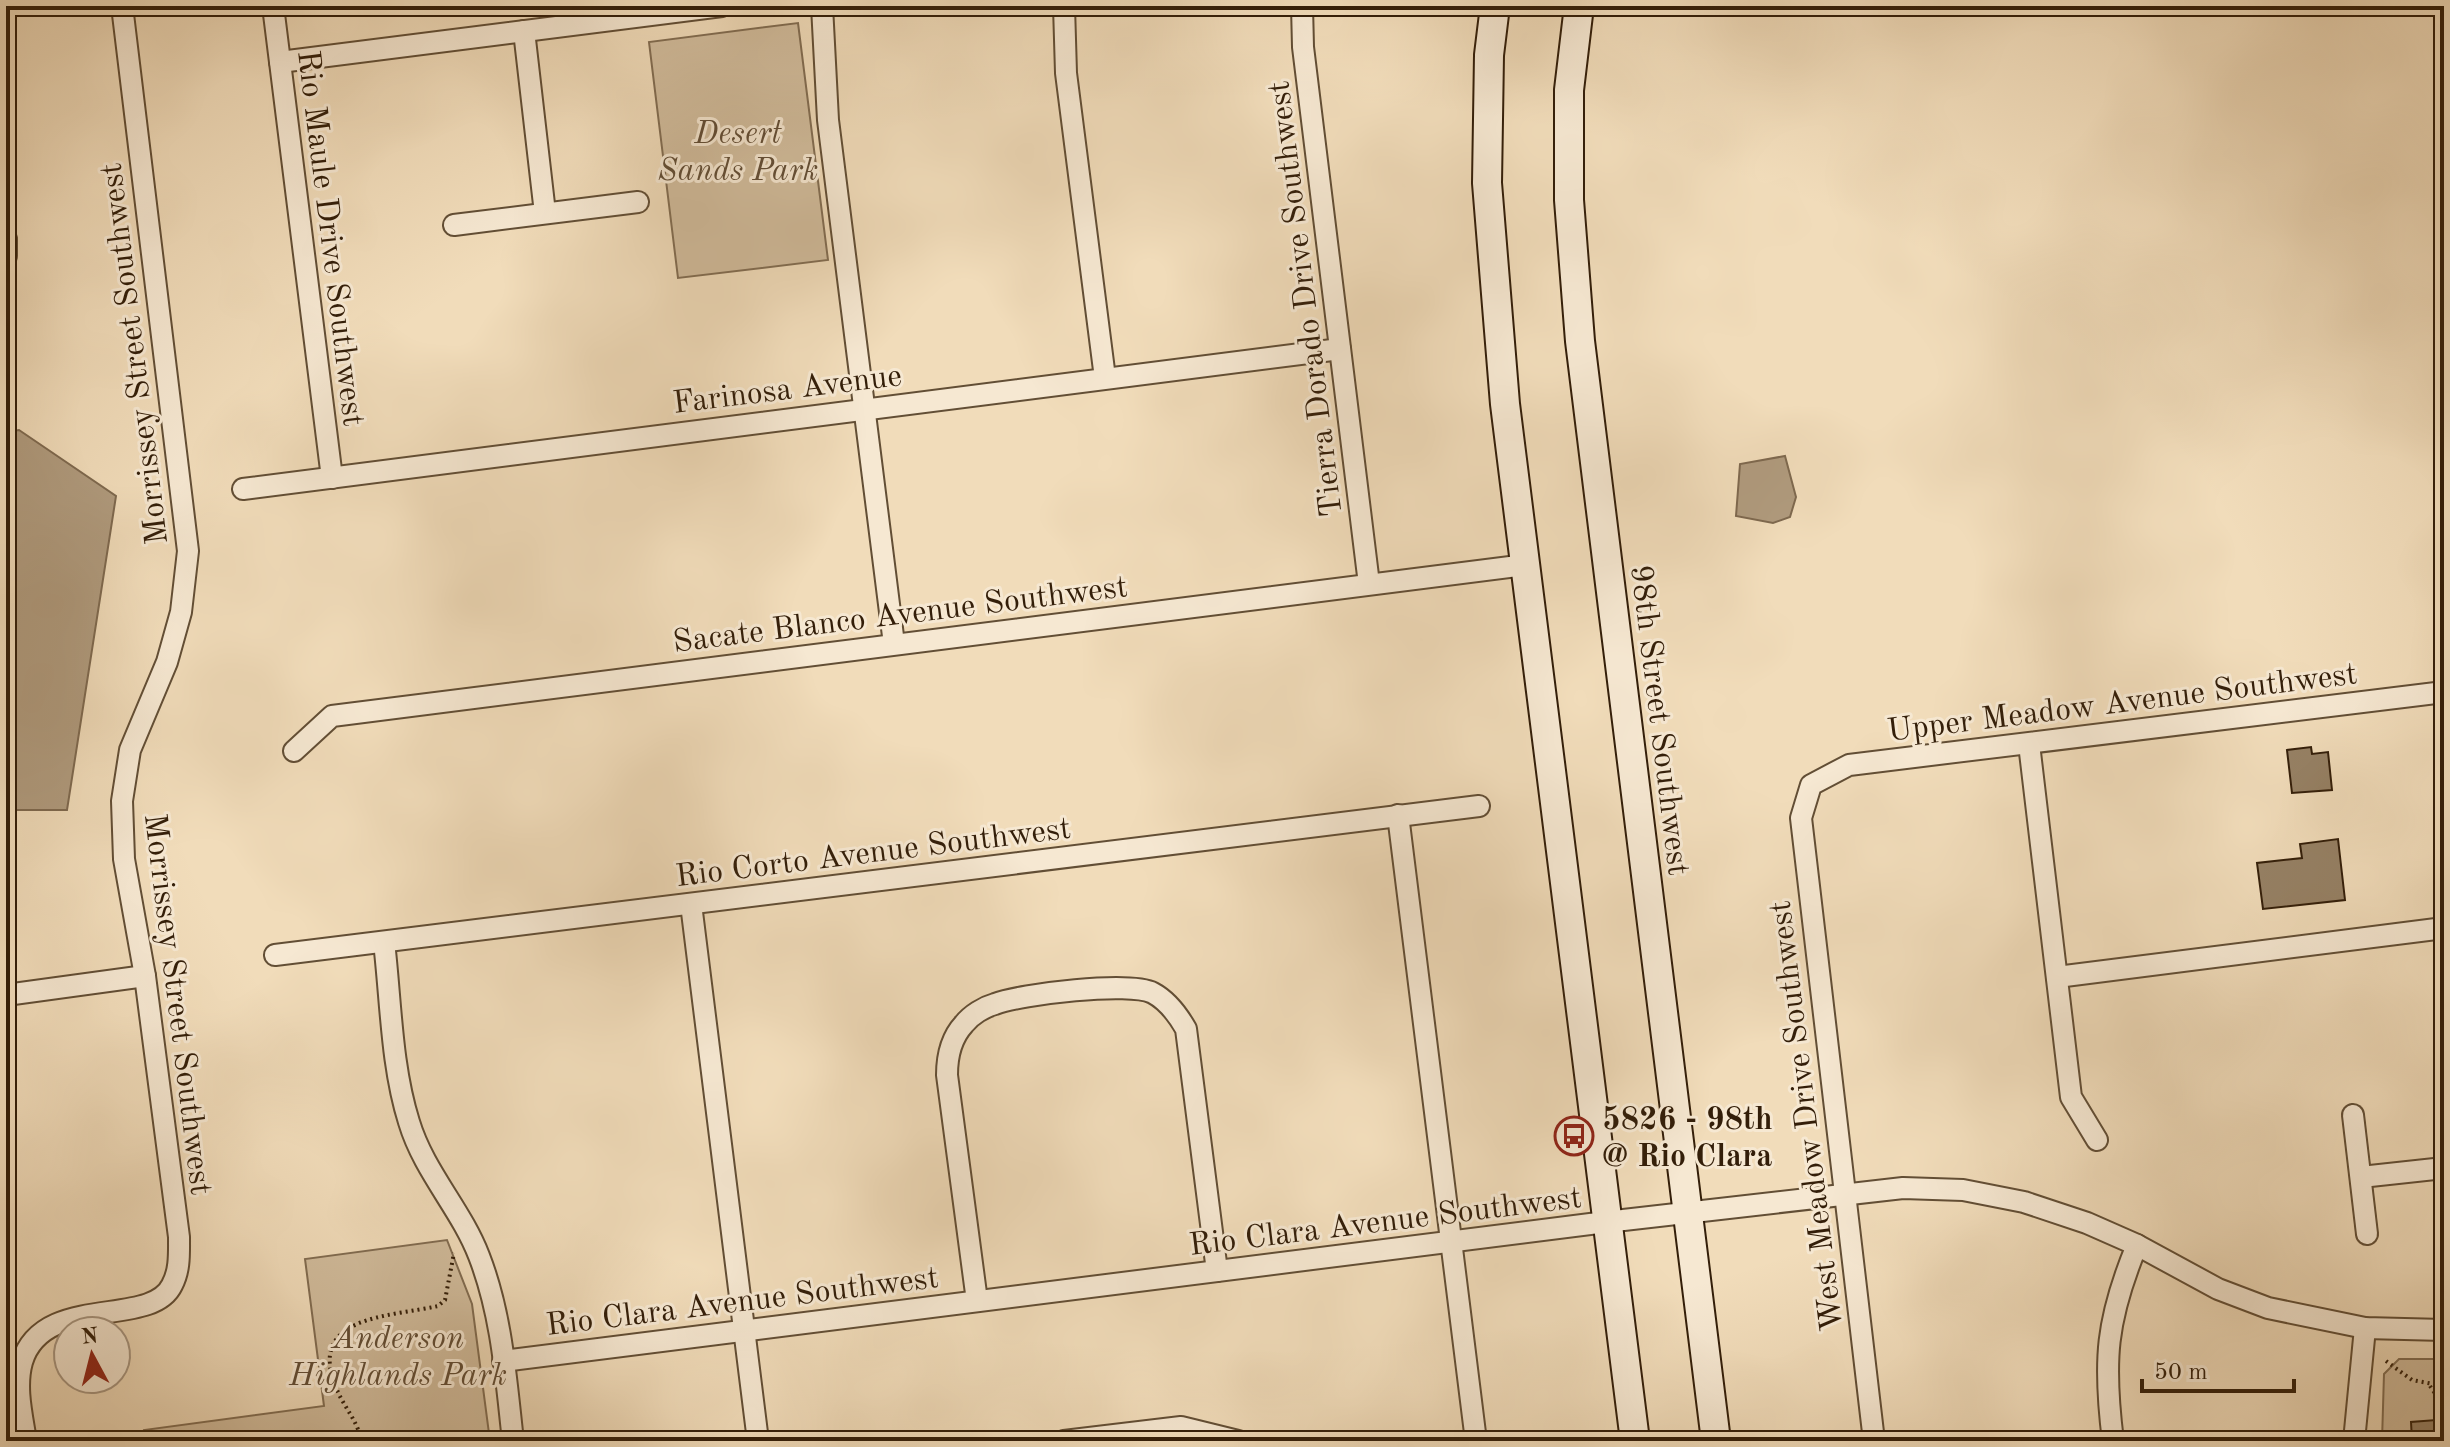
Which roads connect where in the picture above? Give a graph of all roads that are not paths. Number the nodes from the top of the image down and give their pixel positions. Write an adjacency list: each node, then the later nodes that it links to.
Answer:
1 (122, 6): 34 (street, Morrissey Street Southwest)
2 (273, 6): 10 (street, Rio Maule Drive Southwest)
3 (722, 6): 9 (street)
4 (822, 6): 18 (street)
5 (1064, 6): 17 (street)
6 (1302, 6): 16 (street, Tierra Dorado Drive Southwest)
7 (1495, 6): 21 (main road)
8 (1579, 6): 42 (main road, 98th Street Southwest)
9 (524, 31): 10 (street); 12 (street)
10 (280, 62): 19 (street, Rio Maule Drive Southwest)
11 (638, 202): 12 (street)
12 (545, 213): 13 (street)
13 (454, 225)
14 (6, 239): 15 (street)
15 (6, 256)
16 (1340, 349): 17 (street, Farinosa Avenue); 22 (street, Tierra Dorado Drive Southwest)
17 (1105, 378): 18 (street, Farinosa Avenue)
18 (864, 408): 19 (street, Farinosa Avenue); 23 (street)
19 (332, 478): 20 (street, Farinosa Avenue)
20 (243, 489)
21 (1526, 565): 22 (street, Sacate Blanco Avenue Southwest); 43 (main road)
22 (1369, 584): 23 (street, Sacate Blanco Avenue Southwest)
23 (894, 644): 26 (street, Sacate Blanco Avenue Southwest)
24 (2444, 692): 25 (street, Upper Meadow Avenue Southwest)
25 (2029, 744): 27 (street, Upper Meadow Avenue Southwest); 35 (street)
26 (294, 751)
27 (1811, 785): 41 (street, West Meadow Drive Southwest)
28 (1479, 806): 29 (street, Rio Corto Avenue Southwest)
29 (1398, 815): 30 (street, Rio Corto Avenue Southwest); 45 (street)
30 (691, 904): 32 (street, Rio Corto Avenue Southwest); 50 (street)
31 (2444, 928): 35 (street)
32 (384, 942): 33 (street, Rio Corto Avenue Southwest); 52 (street)
33 (275, 955)
34 (145, 976): 36 (street); 54 (street, Morrissey Street Southwest)
35 (2057, 977): 38 (street)
36 (6, 995)
37 (2353, 1115): 40 (street)
38 (2097, 1140)
39 (2444, 1168): 40 (street)
40 (2361, 1177): 44 (street)
41 (1844, 1194): 42 (street, Rio Clara Avenue Southwest); 46 (street, Rio Clara Avenue Southwest); 61 (street, West Meadow Drive Southwest)
42 (1688, 1213): 43 (street, Rio Clara Avenue Southwest); 60 (main road, 98th Street Southwest)
43 (1606, 1222): 45 (street, Rio Clara Avenue Southwest); 59 (main road)
44 (2367, 1234)
45 (1454, 1241): 47 (street, Rio Clara Avenue Southwest); 58 (street)
46 (2137, 1245): 49 (street, Rio Clara Avenue Southwest); 62 (street)
47 (1217, 1271): 48 (street, Rio Clara Avenue Southwest); 48 (street)
48 (977, 1301): 50 (street, Rio Clara Avenue Southwest)
49 (2365, 1328): 51 (street, Rio Clara Avenue Southwest); 63 (street)
50 (745, 1330): 52 (street, Rio Clara Avenue Southwest); 56 (street)
51 (2444, 1330)
52 (503, 1361): 55 (street)
53 (1238, 1440): 57 (street)
54 (26, 1441)
55 (513, 1441)
56 (758, 1441)
57 (1064, 1441)
58 (1476, 1441)
59 (1635, 1441)
60 (1716, 1441)
61 (1874, 1441)
62 (2113, 1441)
63 (2354, 1441)

